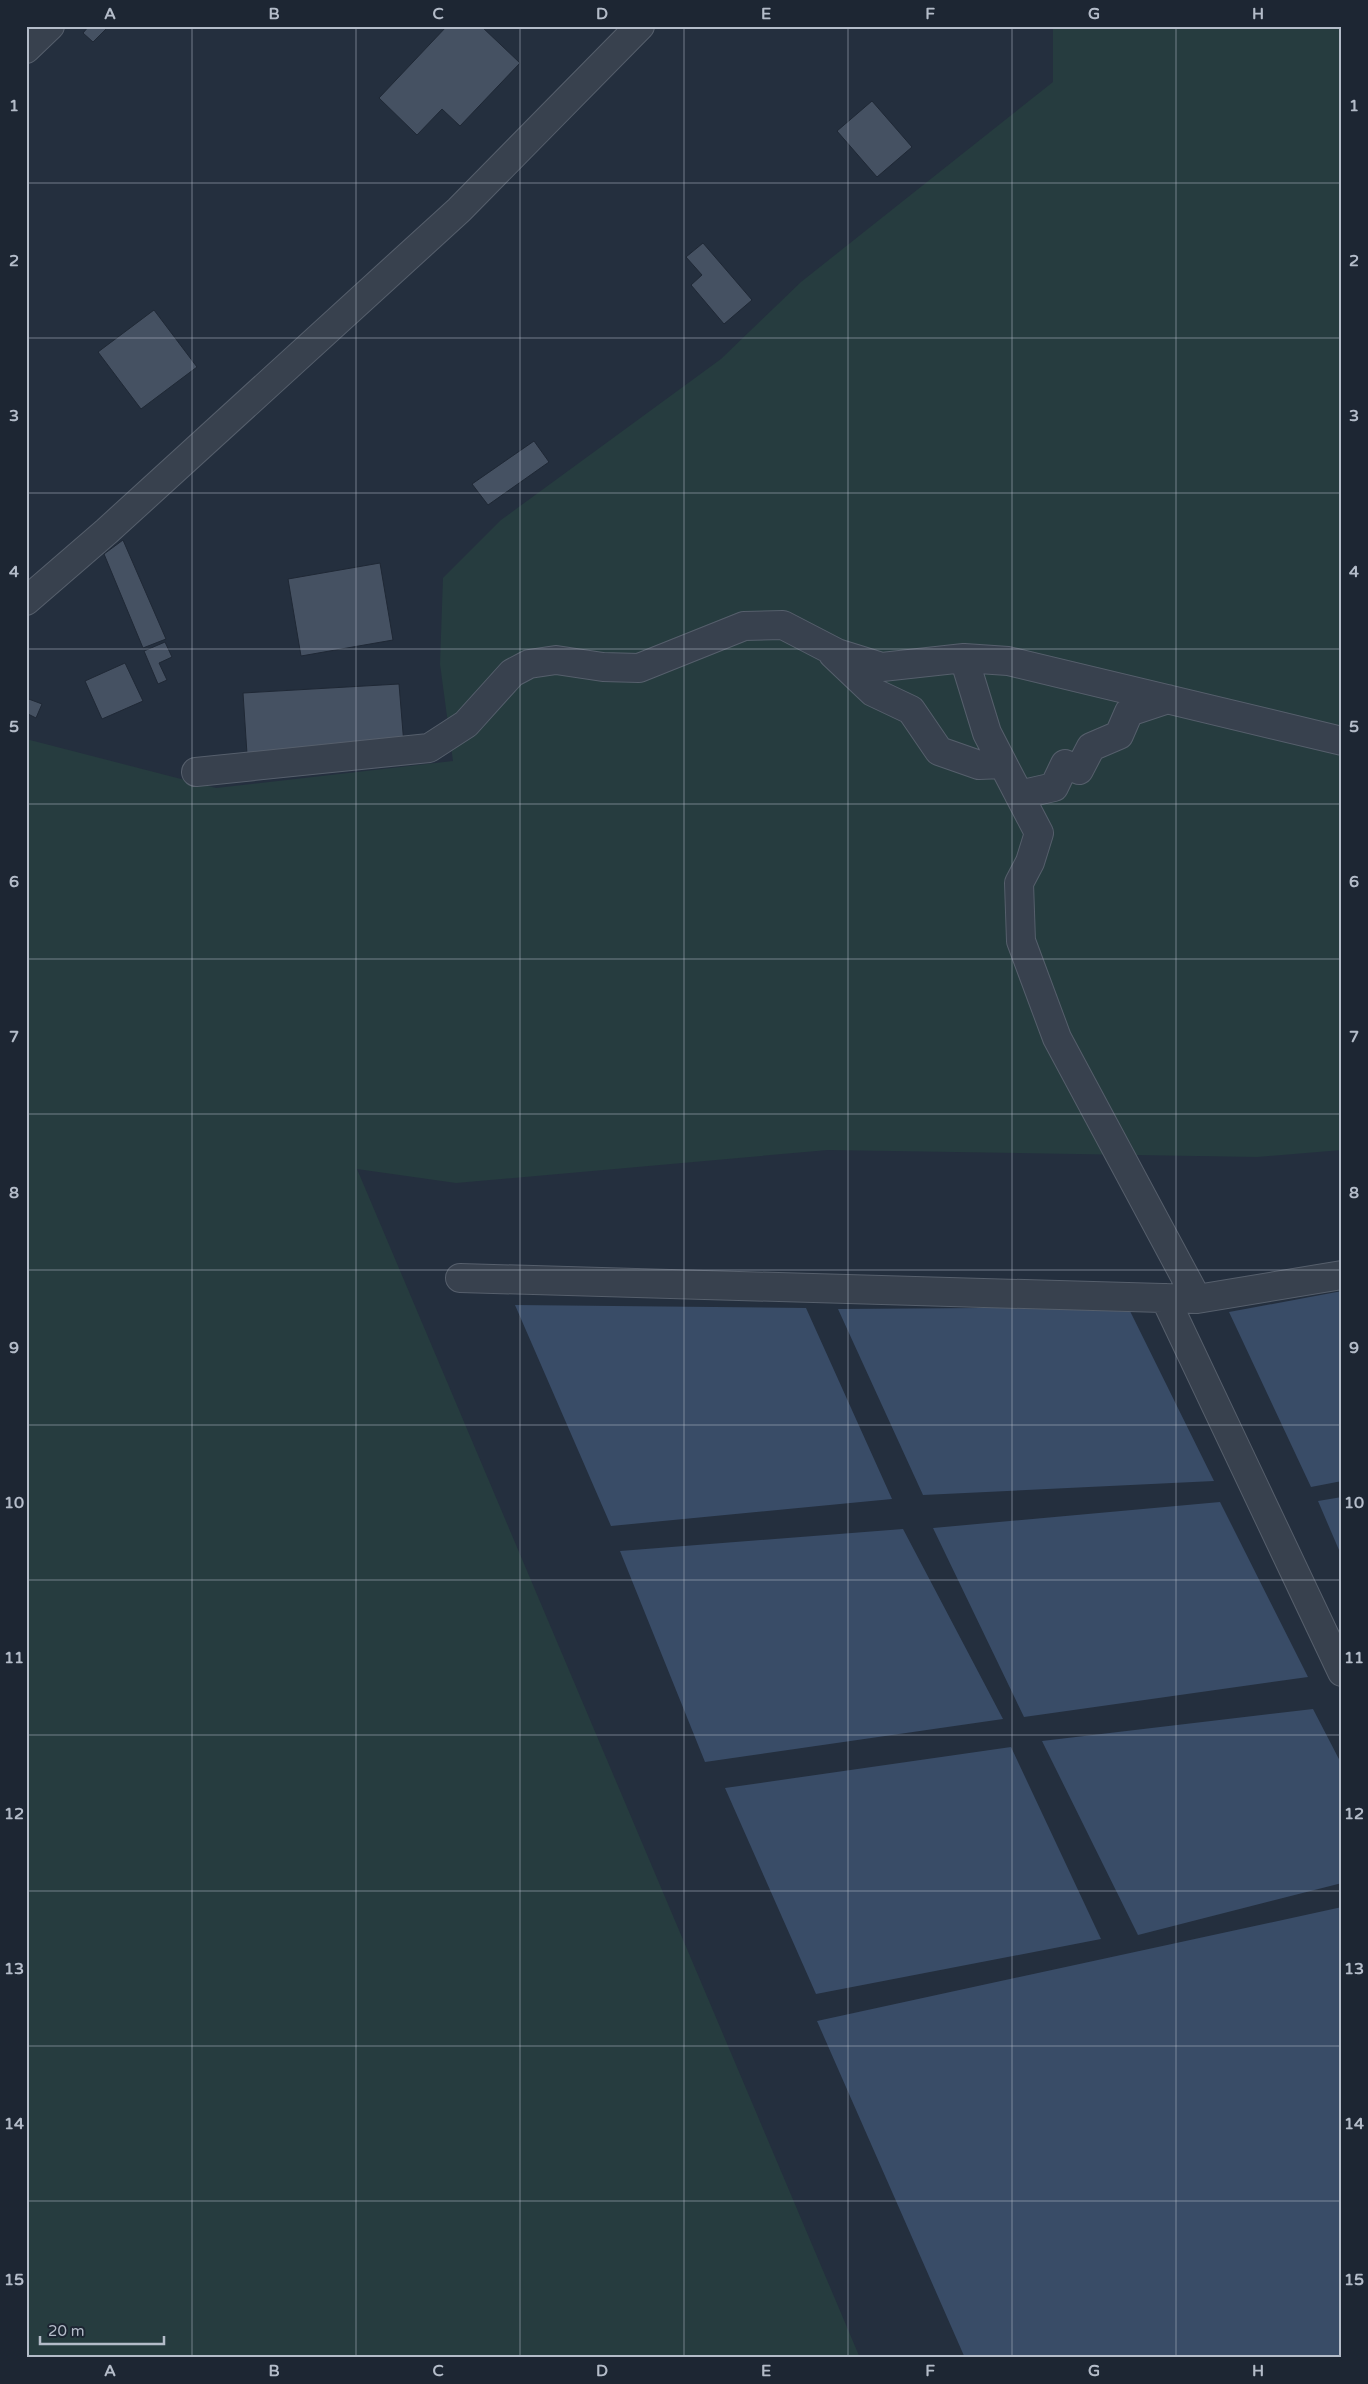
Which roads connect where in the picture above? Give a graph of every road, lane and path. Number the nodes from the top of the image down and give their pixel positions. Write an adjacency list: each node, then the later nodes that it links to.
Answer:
1 (50, 26): 3 (street)
2 (640, 26): 4 (street)
3 (26, 49)
4 (26, 600)
5 (825, 646): 6 (street); 9 (street); 10 (street)
6 (964, 658): 7 (street); 9 (street)
7 (1168, 699): 8 (street); 11 (street)
8 (1342, 741)
9 (1003, 764): 11 (street)
10 (196, 772)
11 (1019, 795): 15 (street)
12 (1342, 1275): 15 (street)
13 (460, 1278): 14 (street)
14 (1165, 1298): 15 (street); 16 (street)
15 (1197, 1299)
16 (1342, 1672)

